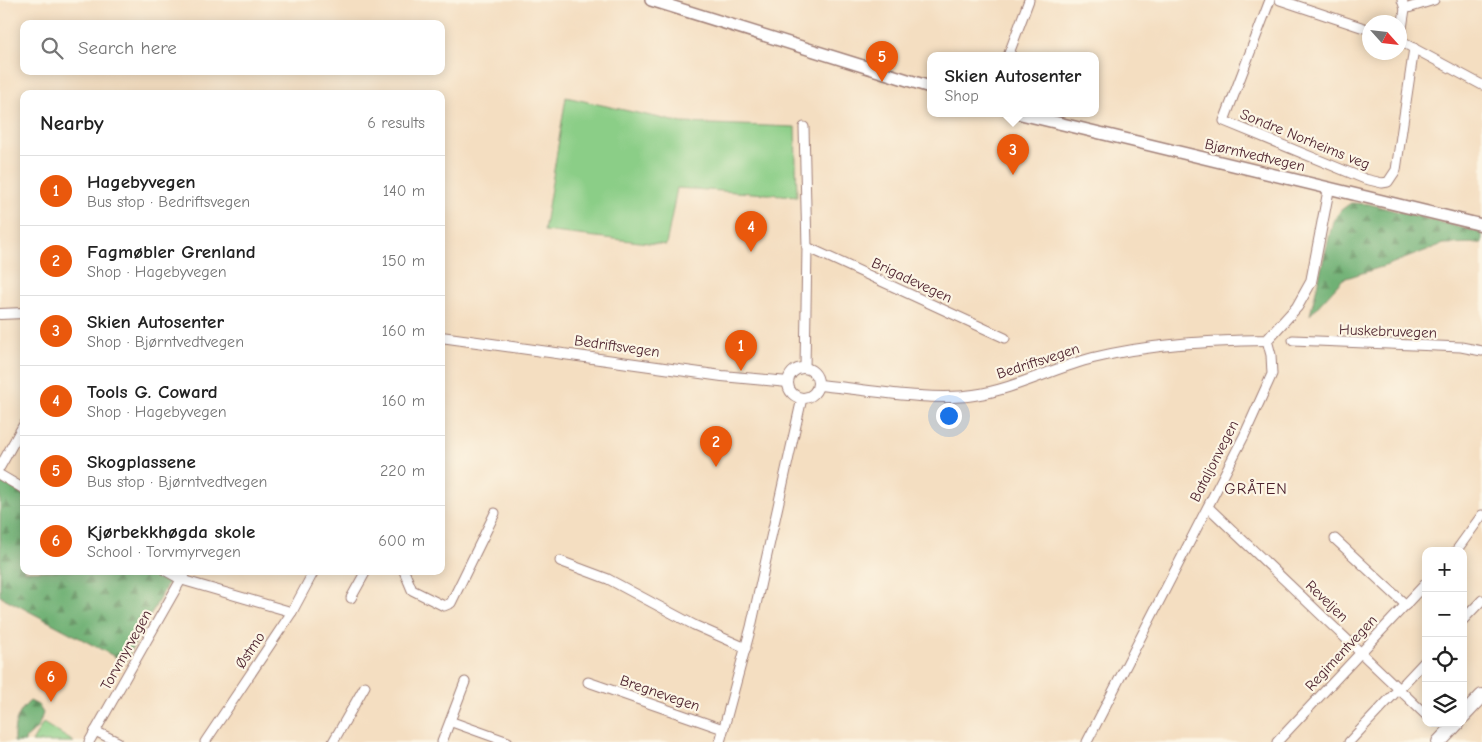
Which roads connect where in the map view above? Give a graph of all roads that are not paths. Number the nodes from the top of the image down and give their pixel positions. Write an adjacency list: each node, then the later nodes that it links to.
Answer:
1 (651, 0): 12 (main road)
2 (1028, 0): 10 (street)
3 (1270, 0): 9 (street, Sondre Norheims veg)
4 (1280, 0): 7 (street)
5 (1434, 0): 6 (street)
6 (1404, 4)
7 (1362, 27)
8 (1407, 44): 9 (street)
9 (1414, 48): 11 (street)
10 (1009, 52)
11 (1482, 85)
12 (927, 86)
13 (1034, 117): 15 (main road, Bjørntvedtvegen)
14 (804, 127): 17 (street)
15 (1330, 188): 16 (main road, Bjørntvedtvegen); 22 (street)
16 (1482, 225)
17 (807, 247): 21 (street, Brigadevegen); 25 (street)
18 (20, 313): 19 (street)
19 (0, 314)
20 (445, 338): 26 (street, Bedriftsvegen)
21 (1005, 338)
22 (1267, 340): 27 (street, Bedriftsvegen); 33 (street, Bataljonvegen)
23 (1293, 340): 24 (street, Huskebruvegen)
24 (1482, 351)
25 (805, 368): 26 (street); 27 (street)
26 (788, 382): 28 (street)
27 (818, 384): 28 (street)
28 (802, 398): 51 (street)
29 (20, 431): 30 (street)
30 (0, 467)
31 (0, 475): 32 (street)
32 (20, 487)
33 (1208, 507): 52 (street, Reveljen); 73 (street, Bataljonvegen)
34 (495, 513): 43 (street)
35 (1482, 516): 37 (street)
36 (1335, 539): 48 (street)
37 (1459, 547)
38 (560, 561): 51 (street)
39 (173, 575): 44 (street)
40 (184, 575): 44 (street, Torvmyrvegen)
41 (312, 575): 49 (street, Østmo)
42 (364, 575): 46 (street)
43 (406, 575)
44 (182, 580): 49 (street); 64 (street, Torvmyrvegen)
45 (1422, 588): 48 (street, Regimentvegen)
46 (351, 598)
47 (1482, 600): 50 (street)
48 (1406, 605): 52 (street, Regimentvegen)
49 (292, 612): 68 (street, Østmo)
50 (1467, 616)
51 (746, 648): 63 (street)
52 (1361, 653): 57 (street, Reveljen); 74 (street, Regimentvegen)
53 (1422, 664): 57 (street)
54 (465, 682): 61 (street)
55 (588, 682): 63 (street, Bregnevegen)
56 (365, 686): 69 (street)
57 (1398, 689): 59 (street, Reveljen); 75 (street)
58 (1482, 696): 60 (highway)
59 (1422, 711)
60 (1467, 712)
61 (452, 722): 70 (street); 71 (street)
62 (1454, 727): 65 (highway)
63 (723, 729): 72 (street)
64 (95, 731): 66 (street, Torvmyrvegen); 67 (street)
65 (1447, 739)
66 (89, 742)
67 (118, 742)
68 (205, 742)
69 (333, 742)
70 (442, 742)
71 (508, 742)
72 (720, 742)
73 (1087, 742)
74 (1277, 742)
75 (1349, 742)

